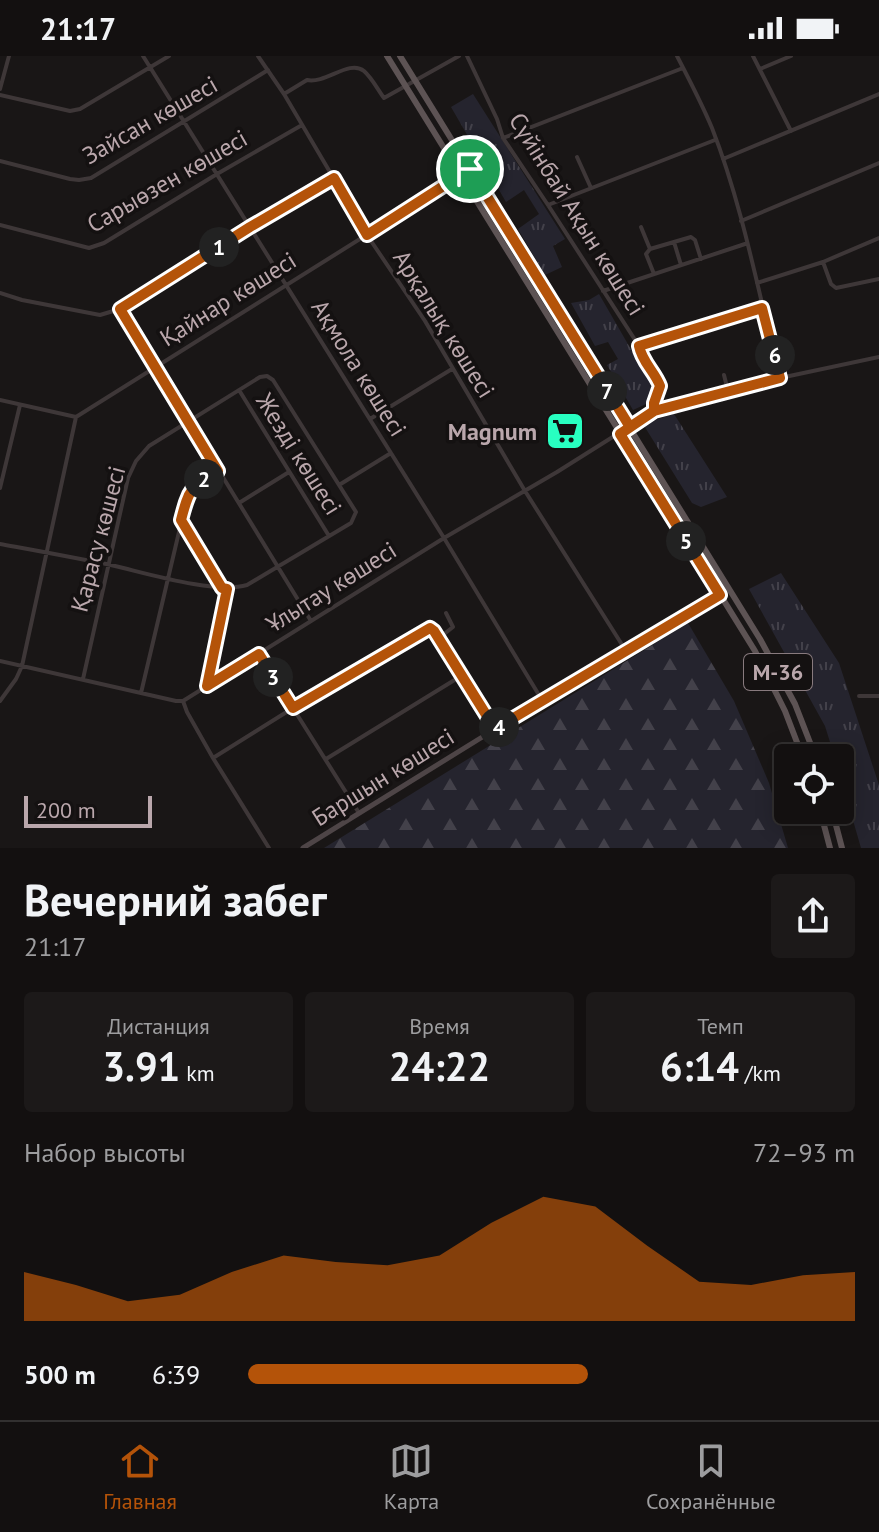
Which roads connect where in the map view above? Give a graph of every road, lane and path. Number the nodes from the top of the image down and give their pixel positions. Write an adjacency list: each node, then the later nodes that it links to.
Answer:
1 (9, 56): 18 (street)
2 (143, 56): 12 (street, Ақмола көшесі)
3 (169, 56): 12 (street)
4 (258, 56): 15 (street, Арқалық көшесі)
5 (387, 56): 17 (main road, M-36)
6 (400, 56): 16 (main road, M-36)
7 (458, 56): 16 (street)
8 (467, 56): 25 (street, Сүйінбай Ақын көшесі)
9 (677, 56): 13 (street)
10 (753, 56): 14 (street)
11 (791, 56): 14 (street)
12 (150, 66): 21 (street); 22 (street, Ақмола көшесі)
13 (683, 68): 25 (street); 26 (street)
14 (760, 69): 24 (street)
15 (268, 70): 19 (street, Арқалық көшесі); 22 (street, Зайсан көшесі)
16 (415, 80): 17 (street); 31 (main road, M-36)
17 (405, 86): 19 (street); 33 (main road, M-36)
18 (0, 89)
19 (284, 94): 23 (street, Арқалық көшесі)
20 (879, 94): 24 (street)
21 (0, 95)
22 (184, 122): 29 (street, Зайсан көшесі); 32 (street, Ақмола көшесі)
23 (302, 125): 32 (street, Сарыөзен көшесі); 34 (street, Арқалық көшесі)
24 (791, 131): 28 (street)
25 (503, 138): 36 (street, Сүйінбай Ақын көшесі)
26 (715, 140): 28 (street); 35 (street)
27 (577, 157): 35 (street)
28 (723, 159): 37 (street)
29 (0, 161)
30 (879, 163): 37 (street)
31 (470, 169): 33 (street, Қайнар көшесі); 71 (main road, M-36)
32 (217, 174): 38 (street, Сарыөзен көшесі); 39 (street, Ақмола көшесі)
33 (460, 176): 41 (street, Қайнар көшесі); 72 (main road, M-36)
34 (334, 178): 39 (street); 41 (street, Арқалық көшесі)
35 (591, 188): 36 (street)
36 (548, 205): 53 (street, Сүйінбай Ақын көшесі)
37 (741, 221): 44 (street)
38 (0, 225)
39 (250, 227): 52 (street, Ақмола көшесі); 56 (street)
40 (641, 227): 45 (street)
41 (367, 235): 52 (street, Қайнар көшесі); 60 (street, Арқалық көшесі)
42 (879, 238): 47 (street)
43 (674, 242): 45 (street); 46 (street); 48 (street)
44 (746, 244): 46 (street); 51 (street)
45 (650, 249): 49 (street)
46 (701, 259): 48 (street)
47 (823, 262): 50 (street); 51 (street)
48 (681, 265): 49 (street)
49 (654, 274): 53 (street)
50 (879, 279)
51 (757, 283): 55 (street)
52 (286, 285): 59 (street, Қайнар көшесі); 69 (street, Ақмола көшесі)
53 (603, 291): 57 (street, Сүйінбай Ақын көшесі)
54 (0, 293): 56 (street)
55 (762, 308): 57 (street); 62 (street)
56 (120, 309): 59 (street)
57 (639, 346): 67 (street, Сүйінбай Ақын көшесі)
58 (879, 357): 62 (street, Ұлытау көшесі)
59 (154, 366): 68 (street, Қайнар көшесі); 70 (street)
60 (452, 369): 69 (street); 78 (street, Арқалық көшесі)
61 (724, 375): 64 (street)
62 (780, 378): 64 (street, Ұлытау көшесі)
63 (239, 390): 70 (street, Қарасу көшесі); 75 (street, Жезді көшесі); 76 (street, Қарасу көшесі)
64 (728, 391): 67 (street, Ұлытау көшесі)
65 (0, 400): 66 (street)
66 (20, 405): 68 (street); 77 (street)
67 (654, 411): 71 (street, Ұлытау көшесі)
68 (76, 417): 84 (street)
69 (370, 419): 73 (street, Ақмола көшесі)
70 (189, 422): 74 (street); 85 (street, Қарасу көшесі)
71 (630, 427): 72 (street, Ұлытау көшесі); 89 (main road, M-36)
72 (620, 434): 78 (street, Ұлытау көшесі); 90 (main road, M-36)
73 (391, 453): 76 (street); 82 (street, Ақмола көшесі)
74 (218, 471): 79 (street); 80 (street)
75 (289, 472): 79 (street); 81 (street, Жезді көшесі)
76 (339, 485): 81 (street)
77 (0, 488)
78 (525, 491): 82 (street, Ұлытау көшесі); 94 (street, Арқалық көшесі)
79 (239, 503): 86 (street)
80 (181, 520): 87 (street); 88 (street)
81 (329, 536): 86 (street)
82 (444, 538): 92 (street, Ұлытау көшесі); 104 (street, Ақмола көшесі)
83 (0, 544): 84 (street)
84 (46, 552): 85 (street); 97 (street)
85 (108, 564): 87 (street); 99 (street, Қарасу көшесі)
86 (278, 567): 88 (street); 92 (street)
87 (168, 577): 88 (street); 101 (street)
88 (224, 588): 100 (street)
89 (730, 590): 90 (street, Баршын көшесі); 110 (main road, M-36)
90 (720, 595): 94 (street, Баршын көшесі); 109 (main road, M-36)
91 (446, 613): 93 (street)
92 (311, 621): 95 (street, Ұлытау көшесі)
93 (439, 639): 98 (street); 107 (street)
94 (626, 651): 104 (street, Баршын көшесі)
95 (259, 654): 100 (street, Ұлытау көшесі); 107 (street)
96 (0, 661): 97 (street)
97 (22, 666): 99 (street); 105 (street)
98 (461, 676): 108 (street); 112 (street)
99 (83, 679): 101 (street)
100 (207, 686): 106 (street, Ұлытау көшесі)
101 (141, 693): 106 (street)
102 (859, 696): 103 (street)
103 (879, 696)
104 (542, 700): 108 (street, Баршын көшесі)
105 (0, 701)
106 (183, 701): 111 (street)
107 (293, 708): 111 (street); 112 (street)
108 (495, 729): 113 (street, Баршын көшесі)
109 (798, 744)
110 (811, 744)
111 (213, 758): 116 (street)
112 (326, 759): 113 (street)
113 (359, 813): 117 (street, Баршын көшесі)
114 (824, 824): 118 (main road)
115 (836, 824): 119 (main road)
116 (269, 848)
117 (303, 848)
118 (830, 848)
119 (842, 848)

